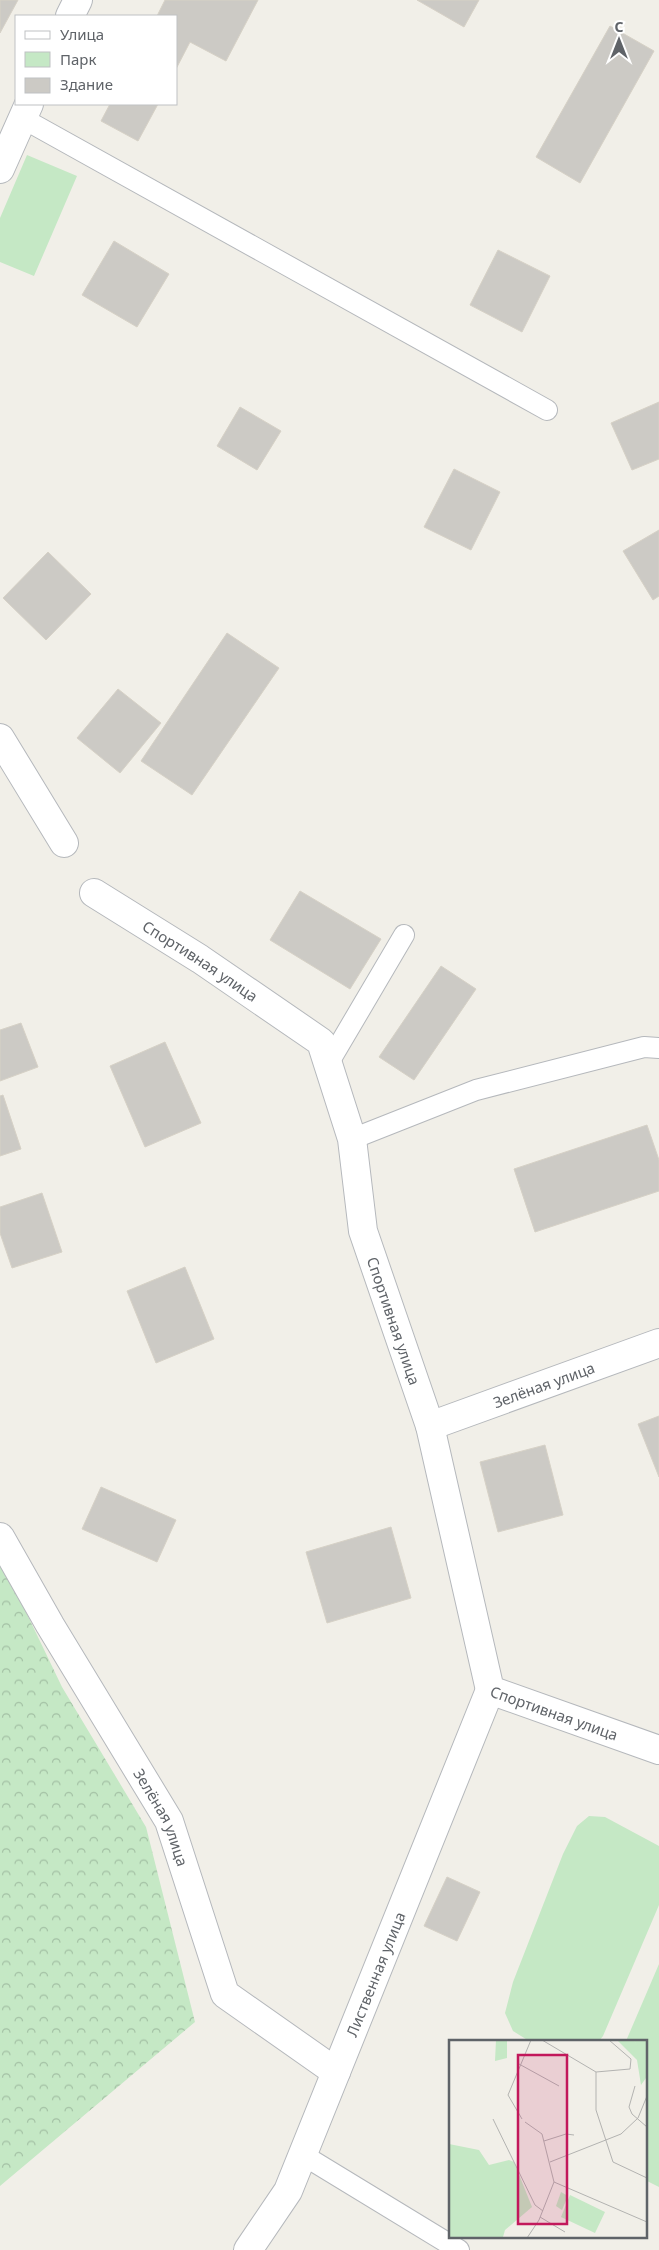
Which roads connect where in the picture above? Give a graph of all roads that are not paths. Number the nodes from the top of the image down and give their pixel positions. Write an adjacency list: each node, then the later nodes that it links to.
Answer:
1 (78, 0): 2 (street)
2 (70, 15)
3 (26, 111): 4 (street); 5 (lane)
4 (0, 169)
5 (547, 410)
6 (0, 738): 7 (street)
7 (64, 843)
8 (94, 892): 11 (street, Спортивная улица)
9 (404, 935): 11 (lane)
10 (659, 1048): 12 (lane)
11 (328, 1064): 12 (street, Спортивная улица)
12 (352, 1139): 14 (street, Спортивная улица)
13 (659, 1343): 14 (street, Зелёная улица)
14 (430, 1426): 16 (street, Спортивная улица)
15 (0, 1537): 18 (street, Зелёная улица)
16 (490, 1690): 17 (street, Спортивная улица); 18 (street, Лиственная улица)
17 (659, 1750)
18 (336, 2072): 19 (street, Лиственная улица)
19 (303, 2155): 20 (street, Лиственная улица); 21 (lane)
20 (248, 2250)
21 (459, 2250)

